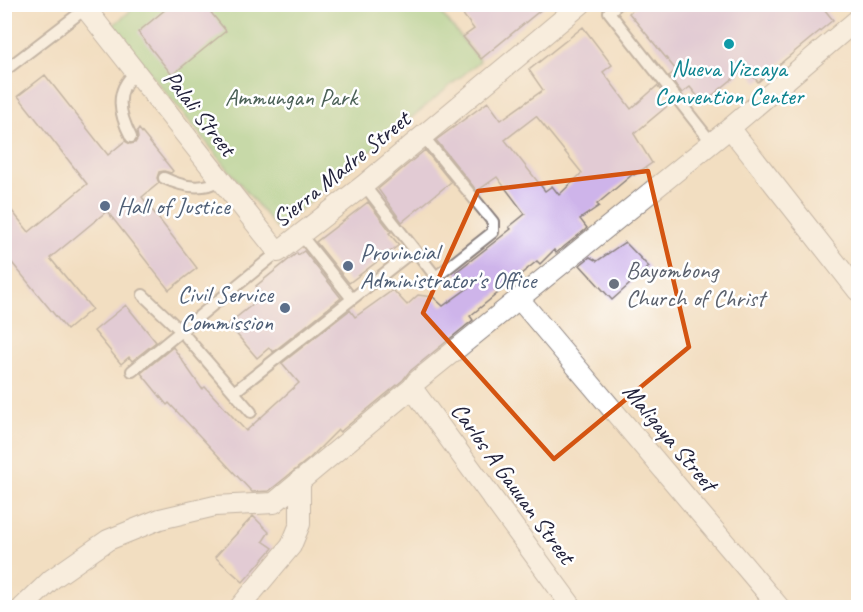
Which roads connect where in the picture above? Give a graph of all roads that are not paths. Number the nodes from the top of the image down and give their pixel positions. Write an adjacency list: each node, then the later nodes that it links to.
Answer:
1 (582, 4): 8 (street, Sierra Madre Street)
2 (618, 4): 10 (lane)
3 (86, 6): 5 (lane); 6 (street, Palali Street)
4 (858, 20): 7 (street)
5 (4, 71)
6 (135, 73): 9 (lane); 12 (street, Palali Street)
7 (730, 128): 10 (street); 17 (street)
8 (423, 136): 13 (street, Sierra Madre Street); 15 (lane)
9 (130, 137)
10 (712, 142): 20 (street)
11 (164, 178): 12 (lane)
12 (220, 180): 16 (street, Palali Street)
13 (364, 185): 14 (street, Sierra Madre Street); 15 (lane)
14 (301, 235): 16 (street, Sierra Madre Street); 19 (lane)
15 (414, 250): 19 (lane)
16 (278, 252): 21 (lane, Sierra Madre Street)
17 (858, 291)
18 (143, 295): 21 (lane)
19 (352, 299): 24 (lane)
20 (520, 300): 23 (street); 30 (street, Maligaya Street)
21 (181, 331): 22 (lane, Sierra Madre Street); 24 (lane)
22 (132, 371)
23 (412, 388): 26 (street); 29 (street, Carlos A Gauuan Street)
24 (234, 392): 25 (lane)
25 (251, 412)
26 (300, 480): 27 (street); 28 (street)
27 (22, 608)
28 (239, 608)
29 (573, 608)
30 (780, 608)

